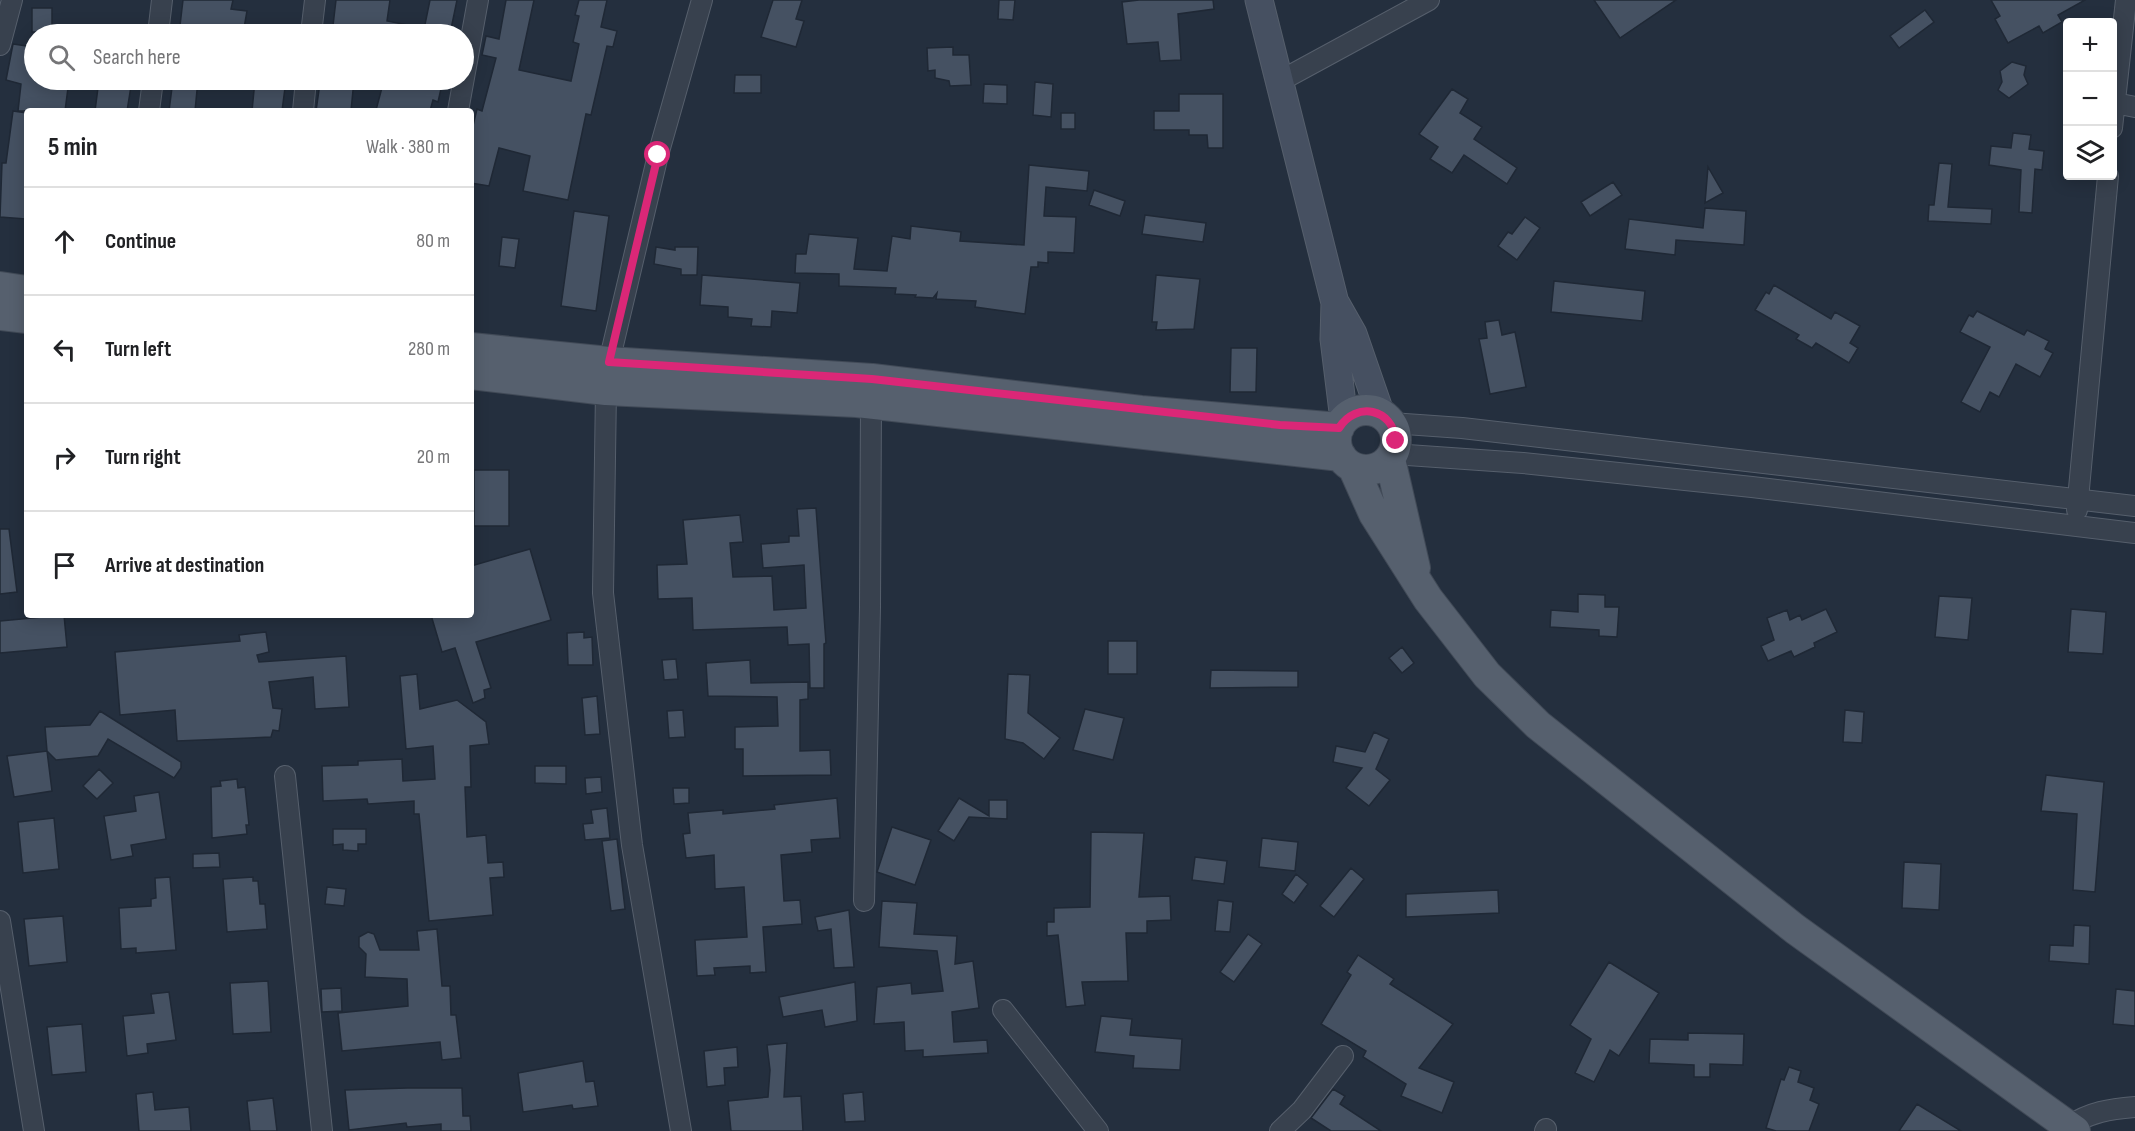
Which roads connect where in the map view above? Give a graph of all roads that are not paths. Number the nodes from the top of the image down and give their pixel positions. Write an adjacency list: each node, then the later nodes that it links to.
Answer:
1 (12, 0): 12 (street)
2 (162, 0): 9 (street)
3 (315, 0): 10 (street)
4 (478, 0): 11 (street)
5 (702, 0): 31 (street)
6 (1259, 0): 13 (main road)
7 (1429, 0): 13 (street)
8 (2126, 0): 14 (street)
9 (159, 24)
10 (312, 24)
11 (474, 24)
12 (0, 45)
13 (1280, 81): 26 (main road)
14 (2117, 84)
15 (152, 90): 20 (street)
16 (305, 90): 21 (street)
17 (462, 90): 22 (street)
18 (2117, 103): 19 (street)
19 (2135, 106)
20 (149, 108)
21 (303, 108)
22 (459, 108)
23 (2108, 180): 36 (street)
24 (0, 287): 25 (main road)
25 (24, 291)
26 (1335, 303): 33 (main road); 34 (main road)
27 (0, 315): 28 (main road)
28 (24, 318)
29 (474, 349): 31 (main road)
30 (474, 374): 31 (main road)
31 (608, 376): 32 (main road); 34 (main road); 50 (street)
32 (871, 404): 34 (main road); 42 (street)
33 (1386, 419): 34 (main road); 35 (main road); 36 (street)
34 (1344, 443): 35 (main road); 40 (main road)
35 (1391, 456): 38 (street); 40 (main road)
36 (2078, 499): 37 (street); 38 (street)
37 (2135, 506)
38 (2075, 526): 39 (street)
39 (2135, 533)
40 (1419, 586): 47 (main road)
41 (285, 776): 49 (street)
42 (864, 902)
43 (0, 921): 48 (street)
44 (1003, 1010): 51 (street)
45 (1343, 1056): 52 (street)
46 (2135, 1107): 47 (street)
47 (2072, 1129)
48 (34, 1131)
49 (322, 1131)
50 (681, 1131)
51 (1098, 1131)
52 (1280, 1131)

